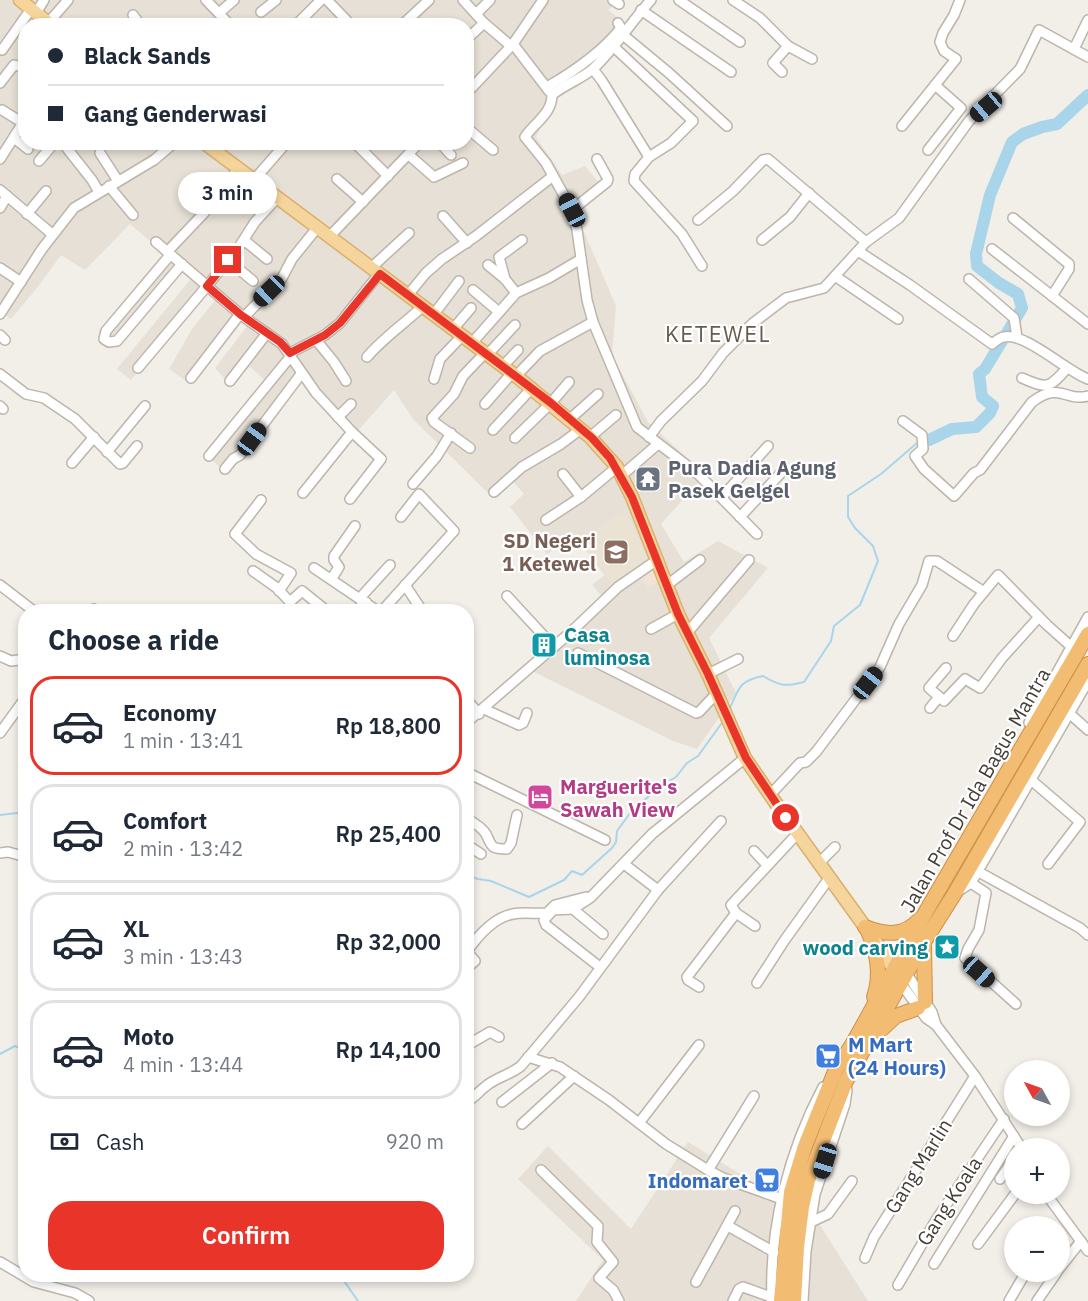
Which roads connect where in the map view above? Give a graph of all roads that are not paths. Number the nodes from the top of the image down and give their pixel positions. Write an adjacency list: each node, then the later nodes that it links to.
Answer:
1 (20, 0): 17 (main road)
2 (44, 0): 17 (street)
3 (68, 0): 24 (street)
4 (206, 0): 19 (street)
5 (234, 0): 19 (street)
6 (276, 0): 18 (street)
7 (321, 0): 27 (street); 28 (street)
8 (429, 0): 29 (street)
9 (463, 0): 20 (street)
10 (490, 0): 20 (street)
11 (543, 0): 37 (street)
12 (651, 0): 16 (street)
13 (679, 0): 36 (street)
14 (733, 0): 38 (street)
15 (960, 0): 50 (street)
16 (641, 10): 35 (street); 46 (street)
17 (34, 11): 22 (street); 23 (main road)
18 (261, 12)
19 (219, 13): 26 (street)
20 (476, 14): 31 (street)
21 (133, 15): 25 (street)
22 (28, 18)
23 (43, 18)
24 (54, 18)
25 (135, 18)
26 (224, 18)
27 (303, 18)
28 (342, 18)
29 (410, 18)
30 (1088, 20): 40 (street)
31 (484, 23): 34 (street); 37 (street)
32 (618, 23): 51 (street)
33 (18, 30): 41 (street)
34 (474, 32)
35 (623, 36): 39 (street); 54 (street)
36 (740, 42)
37 (512, 45): 49 (street); 51 (street)
38 (788, 46): 43 (street); 47 (street)
39 (614, 47): 45 (street); 74 (street)
40 (1074, 49): 42 (street); 106 (street)
41 (2, 50)
42 (1088, 57)
43 (812, 59)
44 (18, 66): 48 (street)
45 (593, 69): 51 (street); 74 (street)
46 (731, 72)
47 (782, 72)
48 (0, 83)
49 (474, 85)
50 (935, 85): 55 (street); 70 (street)
51 (549, 91): 81 (street)
52 (2, 110): 53 (street)
53 (18, 118)
54 (727, 126)
55 (902, 126)
56 (18, 131): 58 (street)
57 (474, 135): 69 (street)
58 (14, 138): 59 (street); 60 (street)
59 (18, 141)
60 (3, 147): 75 (street)
61 (48, 150): 77 (street)
62 (68, 150): 86 (street)
63 (166, 150): 84 (street)
64 (212, 150): 79 (main road)
65 (280, 150): 83 (street)
66 (362, 150): 80 (street)
67 (413, 150): 72 (street)
68 (446, 150): 73 (street)
69 (493, 150)
70 (928, 150)
71 (100, 153): 84 (street)
72 (409, 155): 78 (street); 80 (street)
73 (451, 155)
74 (649, 157): 116 (street)
75 (0, 159)
76 (597, 159): 92 (street)
77 (39, 161)
78 (463, 163)
79 (236, 172): 83 (main road); 110 (street)
80 (388, 176): 89 (street)
81 (553, 176): 92 (street); 107 (street)
82 (337, 179): 89 (street)
83 (253, 181): 90 (main road)
84 (113, 183): 86 (street); 94 (street)
85 (46, 191): 93 (street)
86 (99, 192): 100 (street)
87 (3, 193): 91 (street); 93 (street)
88 (809, 194): 97 (street); 104 (street); 106 (street)
89 (363, 202): 101 (street)
90 (272, 203): 98 (main road); 102 (street)
91 (0, 208)
92 (572, 210): 111 (street)
93 (27, 214): 100 (street)
94 (133, 215)
95 (442, 216): 107 (street)
96 (1013, 218): 129 (street)
97 (698, 220)
98 (317, 228): 101 (main road); 135 (street)
99 (409, 233): 118 (street)
100 (52, 234): 124 (street)
101 (329, 237): 118 (main road)
102 (244, 240): 112 (street); 113 (street)
103 (522, 240): 120 (street)
104 (762, 240)
105 (156, 242): 110 (street)
106 (867, 242): 109 (street)
107 (467, 243): 128 (street)
108 (992, 249): 129 (street)
109 (858, 251): 119 (street); 142 (street)
110 (169, 254): 114 (street); 114 (street)
111 (580, 259): 127 (street); 137 (street)
112 (228, 260): 122 (street); 125 (street)
113 (267, 260)
114 (182, 264): 125 (street)
115 (488, 265): 120 (street)
116 (702, 266)
117 (0, 268): 124 (street)
118 (375, 271): 128 (main road); 143 (street)
119 (835, 276): 136 (street); 176 (street)
120 (505, 279): 127 (street)
121 (969, 279): 142 (street)
122 (253, 281)
123 (459, 281): 134 (street)
124 (21, 282): 133 (street)
125 (207, 286): 135 (street); 148 (street)
126 (473, 290): 132 (street)
127 (516, 294): 132 (street)
128 (408, 295): 130 (main road)
129 (1052, 296): 138 (street)
130 (422, 307): 134 (main road); 147 (street)
131 (471, 308): 141 (street)
132 (499, 312): 141 (street)
133 (0, 314)
134 (434, 314): 141 (main road)
135 (242, 315): 140 (street); 153 (street)
136 (898, 319)
137 (593, 322): 150 (street); 176 (street)
138 (1088, 324)
139 (515, 325): 146 (street)
140 (267, 333): 145 (street); 157 (street)
141 (462, 336): 146 (main road); 155 (street)
142 (1011, 337): 149 (street)
143 (316, 339): 145 (street); 158 (street)
144 (518, 350): 150 (street)
145 (290, 354): 151 (street); 183 (street)
146 (486, 354): 150 (main road); 173 (street)
147 (366, 357)
148 (138, 368)
149 (1067, 368): 154 (street); 156 (street)
150 (510, 372): 160 (main road); 165 (street)
151 (301, 374): 168 (street); 185 (street)
152 (0, 375): 175 (street)
153 (191, 378)
154 (1022, 378)
155 (434, 379)
156 (1088, 379)
157 (230, 381)
158 (346, 381)
159 (569, 382): 163 (street)
160 (532, 388): 163 (main road); 171 (street)
161 (598, 394): 169 (street)
162 (1088, 396): 170 (street)
163 (551, 403): 169 (main road); 177 (street)
164 (351, 404): 168 (street)
165 (485, 404)
166 (145, 406): 182 (street)
167 (616, 416): 174 (street)
168 (338, 417): 172 (street)
169 (570, 419): 174 (main road)
170 (903, 421)
171 (492, 430)
172 (352, 432): 191 (street); 194 (street)
173 (451, 433): 181 (street); 189 (street)
174 (586, 433): 186 (main road); 190 (street)
175 (94, 436): 182 (street); 184 (street)
176 (649, 437): 178 (street)
177 (515, 438)
178 (658, 444): 186 (street); 193 (street)
179 (137, 446): 182 (street)
180 (768, 446): 193 (street)
181 (470, 448)
182 (108, 452)
183 (209, 456)
184 (72, 463)
185 (225, 469)
186 (619, 472): 192 (street); 201 (main road)
187 (563, 474): 192 (street)
188 (780, 474): 197 (street)
189 (413, 484)
190 (494, 492)
191 (303, 494)
192 (581, 497): 198 (street)
193 (722, 497): 197 (street)
194 (350, 499)
195 (261, 500): 211 (street)
196 (401, 517): 209 (street)
197 (740, 517): 200 (street)
198 (546, 520)
199 (355, 526): 207 (street)
200 (757, 534)
201 (657, 560): 210 (main road); 228 (street)
202 (700, 560): 210 (street)
203 (749, 560): 225 (street)
204 (390, 565): 214 (street)
205 (314, 568): 207 (street)
206 (253, 571): 211 (street)
207 (332, 578): 214 (street)
208 (0, 585): 215 (street)
209 (405, 585): 219 (street); 220 (street)
210 (667, 585): 221 (main road)
211 (279, 591): 216 (street)
212 (984, 591): 222 (street); 227 (street); 252 (street)
213 (507, 596): 228 (street)
214 (363, 600): 217 (street); 218 (street)
215 (25, 604)
216 (318, 604)
217 (360, 604)
218 (369, 604)
219 (387, 604)
220 (418, 604)
221 (678, 614): 224 (street); 225 (main road)
222 (1039, 617): 229 (street); 239 (street)
223 (1088, 617): 229 (street)
224 (651, 629)
225 (687, 633): 236 (main road)
226 (1088, 633): 229 (highway, Jalan Prof Dr Ida Bagus Mantra)
227 (953, 636)
228 (554, 647): 243 (street)
229 (1075, 650): 276 (highway, Jalan Prof Dr Ida Bagus Mantra)
230 (578, 653): 238 (street)
231 (0, 656): 233 (street)
232 (738, 659): 236 (street)
233 (18, 660)
234 (1088, 664): 274 (highway, Jalan Prof Dr Ida Bagus Mantra)
235 (946, 668): 239 (street)
236 (708, 674): 238 (main road)
237 (1088, 681): 245 (street)
238 (717, 693): 249 (main road)
239 (939, 698): 242 (street)
240 (474, 705): 243 (street)
241 (18, 708): 248 (street)
242 (930, 708)
243 (482, 711): 244 (street); 246 (street)
244 (527, 713)
245 (1069, 713): 247 (street); 251 (street)
246 (474, 717)
247 (1088, 730)
248 (0, 733)
249 (746, 758): 252 (main road); 266 (street)
250 (474, 775): 259 (street)
251 (1030, 779): 256 (street); 270 (street)
252 (770, 795): 258 (main road)
253 (1088, 813): 256 (street)
254 (517, 815): 257 (street)
255 (721, 821): 273 (street)
256 (1080, 822): 268 (street)
257 (474, 824)
258 (797, 834): 267 (main road); 269 (street)
259 (605, 840)
260 (835, 847): 267 (street)
261 (474, 849): 265 (street)
262 (754, 851): 269 (street)
263 (0, 853): 264 (street)
264 (18, 854)
265 (481, 854)
266 (624, 864): 273 (street); 275 (street)
267 (819, 864): 271 (main road)
268 (1048, 864)
269 (767, 865): 278 (street)
270 (977, 871): 272 (street); 282 (street)
271 (830, 877): 280 (main road); 287 (street)
272 (971, 883): 274 (street); 289 (street)
273 (658, 890): 295 (street)
274 (955, 893): 283 (highway, Jalan Prof Dr Ida Bagus Mantra)
275 (590, 898): 277 (street); 284 (street)
276 (928, 908): 280 (highway); 286 (highway, Jalan Prof Dr Ida Bagus Mantra)
277 (573, 909): 281 (street); 285 (street)
278 (736, 913): 279 (street); 288 (street)
279 (755, 926)
280 (866, 929): 286 (main road); 294 (highway)
281 (603, 934)
282 (1088, 935)
283 (924, 942): 286 (highway, Jalan Prof Dr Ida Bagus Mantra); 290 (highway)
284 (474, 943)
285 (597, 964)
286 (900, 974): 290 (street); 294 (highway, Jalan Prof Dr Ida Bagus Mantra)
287 (757, 983)
288 (699, 987)
289 (1016, 1004)
290 (922, 1005): 294 (highway); 299 (street)
291 (499, 1037): 292 (street)
292 (474, 1041)
293 (699, 1045): 305 (street)
294 (857, 1049): 297 (highway, Jalan Prof Dr Ida Bagus Mantra); 300 (highway, Jalan Prof Dr Ida Bagus Mantra)
295 (528, 1056): 296 (street); 302 (street)
296 (552, 1063): 298 (street); 303 (street)
297 (836, 1069): 314 (street); 335 (highway, Jalan Prof Dr Ida Bagus Mantra)
298 (573, 1076): 305 (street); 306 (street)
299 (975, 1076): 304 (street); 325 (street, Gang Marlin)
300 (846, 1081): 317 (street); 327 (highway, Jalan Prof Dr Ida Bagus Mantra)
301 (754, 1096): 310 (street)
302 (474, 1098)
303 (502, 1102)
304 (1004, 1119): 334 (street, Gang Koala)
305 (639, 1123): 310 (street)
306 (522, 1124)
307 (1008, 1126): 308 (street)
308 (1014, 1136): 328 (street)
309 (541, 1170): 337 (street)
310 (708, 1170): 314 (street)
311 (1004, 1173): 312 (street)
312 (1000, 1179)
313 (852, 1181): 317 (street)
314 (782, 1199): 323 (street)
315 (1008, 1204): 321 (street)
316 (735, 1211): 318 (street)
317 (809, 1223): 327 (street)
318 (728, 1226): 323 (street); 331 (street)
319 (1070, 1226): 320 (street)
320 (1081, 1241): 322 (street); 324 (street)
321 (978, 1244)
322 (1088, 1251)
323 (774, 1252): 335 (street)
324 (1070, 1255)
325 (866, 1258)
326 (0, 1262): 329 (street)
327 (800, 1263): 339 (highway, Jalan Prof Dr Ida Bagus Mantra); 340 (street)
328 (934, 1264)
329 (18, 1273)
330 (34, 1282): 336 (street)
331 (696, 1282)
332 (1020, 1282): 341 (street)
333 (1050, 1282): 342 (street)
334 (898, 1285)
335 (775, 1300): 338 (street)
336 (89, 1301)
337 (619, 1301)
338 (733, 1301)
339 (794, 1301)
340 (803, 1301)
341 (1009, 1301)
342 (1037, 1301)

